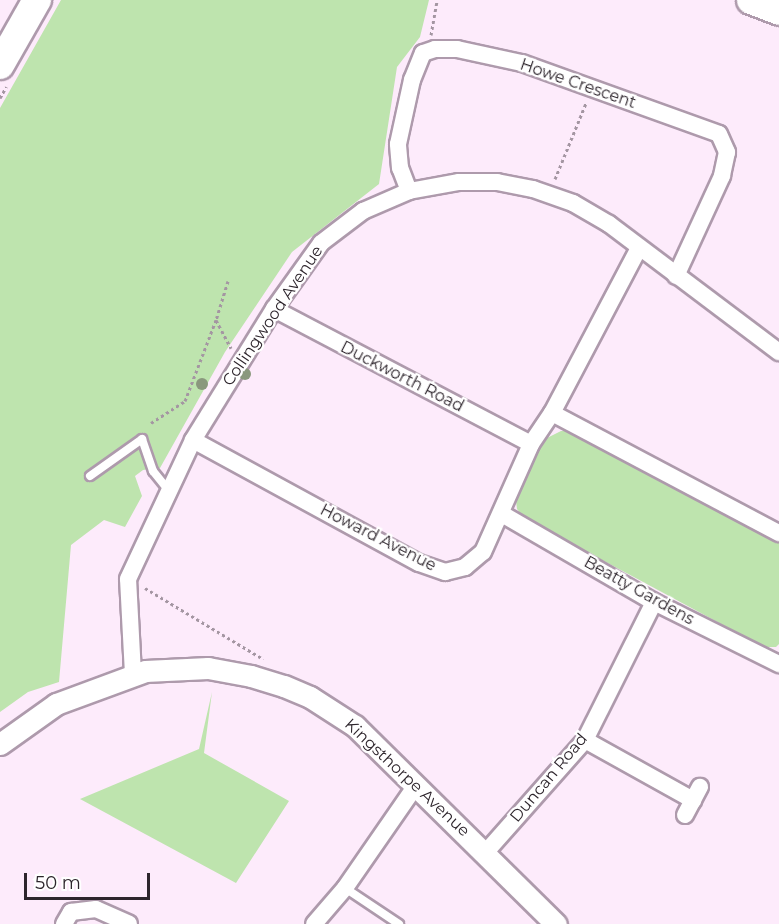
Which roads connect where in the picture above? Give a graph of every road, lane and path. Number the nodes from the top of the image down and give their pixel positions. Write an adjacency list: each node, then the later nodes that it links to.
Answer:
1 (437, 0): 5 (path)
2 (751, 0): 4 (highway)
3 (32, 2): 6 (highway)
4 (779, 11)
5 (435, 49): 7 (street, Howe Crescent); 9 (street)
6 (0, 65)
7 (591, 90): 8 (path); 11 (street, Howe Crescent)
8 (555, 179)
9 (409, 191): 10 (street, Collingwood Avenue); 13 (street, Collingwood Avenue)
10 (639, 248): 11 (street, Collingwood Avenue); 17 (street, Howard Avenue)
11 (676, 276): 15 (street, Collingwood Avenue)
12 (228, 281): 14 (path)
13 (274, 309): 16 (street, Collingwood Avenue); 20 (street, Duckworth Road)
14 (216, 320): 16 (path); 18 (path)
15 (779, 352)
16 (242, 361): 19 (street, Collingwood Avenue)
17 (552, 413): 20 (street, Howard Avenue); 24 (street)
18 (151, 423)
19 (193, 440): 22 (street, Collingwood Avenue); 23 (street, Howard Avenue)
20 (531, 444): 23 (street, Howard Avenue)
21 (90, 476): 22 (lane)
22 (169, 490): 25 (street, Collingwood Avenue)
23 (502, 514): 26 (street, Beatty Gardens)
24 (779, 533)
25 (128, 579): 27 (path); 29 (street, Collingwood Avenue)
26 (654, 602): 28 (street, Beatty Gardens); 30 (street, Duncan Road)
27 (272, 664)
28 (779, 664)
29 (133, 674): 31 (street, Kingsthorpe Avenue); 32 (street, Kingsthorpe Avenue)
30 (585, 740): 33 (street); 34 (street, Duncan Road)
31 (0, 744)
32 (417, 784): 34 (street, Kingsthorpe Avenue); 35 (street)
33 (685, 815)
34 (486, 852): 40 (street, Kingsthorpe Avenue)
35 (345, 888): 38 (street); 39 (lane)
36 (64, 924): 37 (street)
37 (129, 924)
38 (314, 924)
39 (399, 924)
40 (556, 924)

